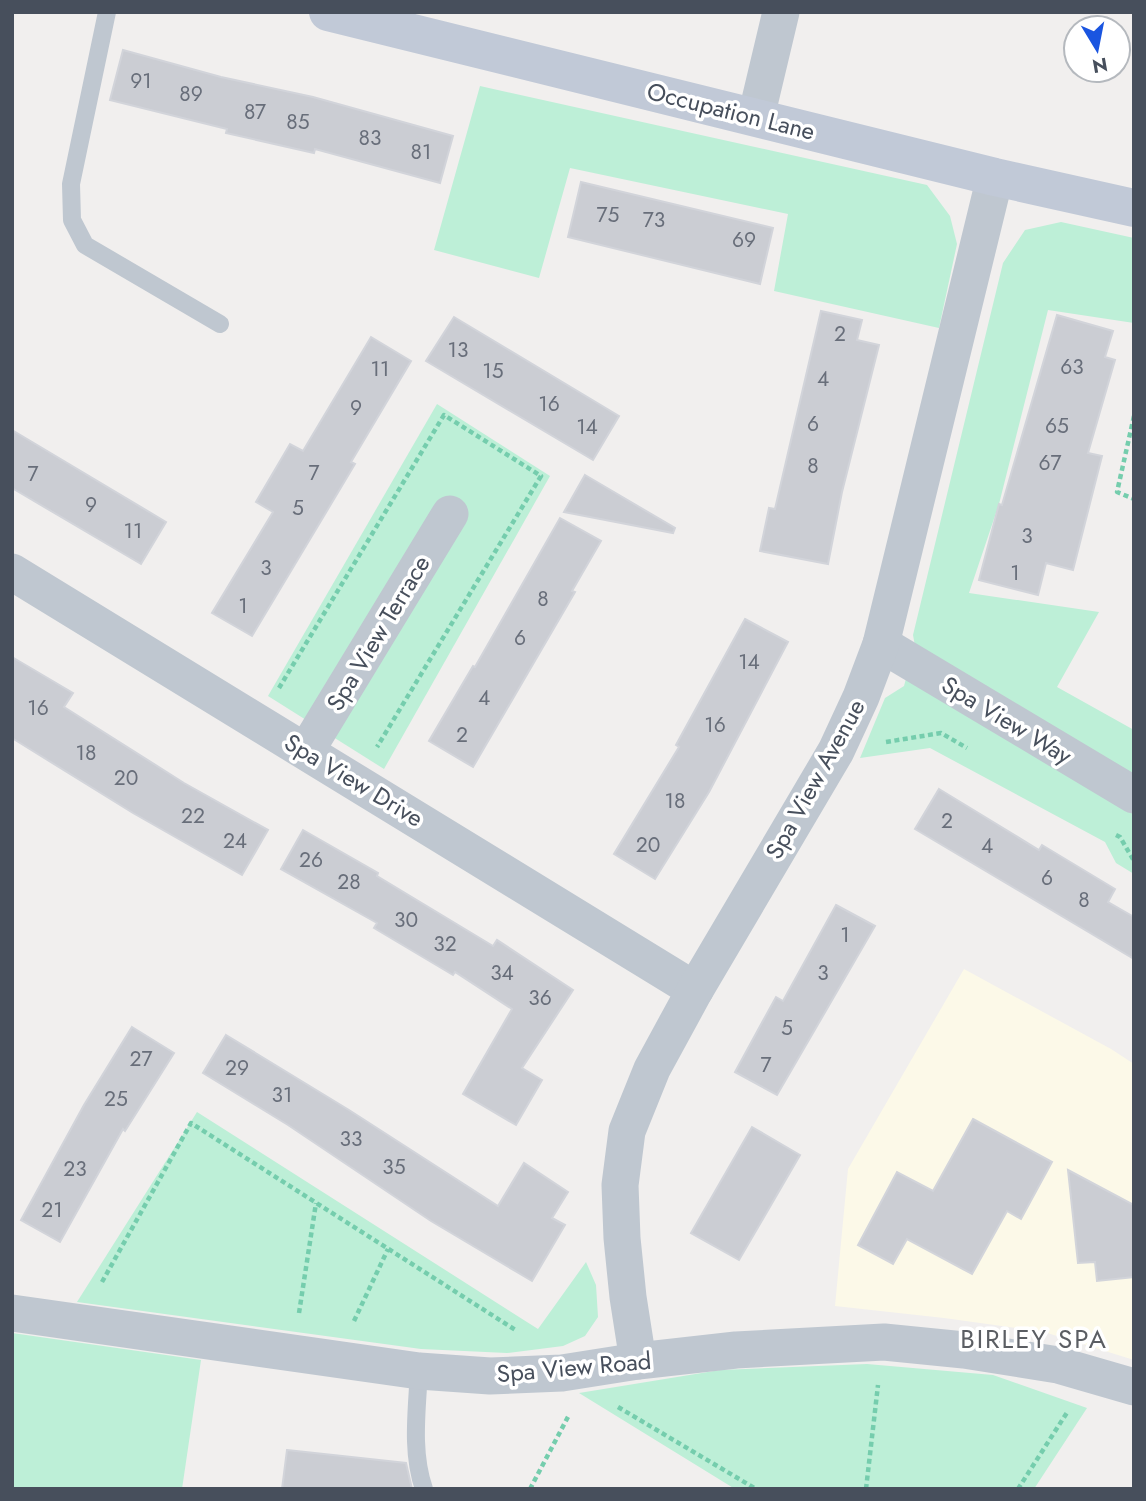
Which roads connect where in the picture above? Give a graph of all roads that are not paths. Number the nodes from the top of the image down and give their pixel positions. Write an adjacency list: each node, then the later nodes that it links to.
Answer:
1 (107, 12): 7 (lane)
2 (328, 12): 4 (street, Occupation Lane)
3 (782, 12): 4 (street)
4 (756, 117): 5 (street, Occupation Lane)
5 (995, 177): 6 (street, Occupation Lane); 10 (street, Spa View Avenue)
6 (1134, 208)
7 (220, 324)
8 (450, 514): 11 (street, Spa View Terrace)
9 (12, 572): 11 (street, Spa View Drive)
10 (881, 644): 12 (street, Spa View Way); 13 (street, Spa View Avenue)
11 (306, 751): 13 (street, Spa View Drive)
12 (1134, 795)
13 (695, 989): 15 (street, Spa View Avenue)
14 (12, 1313): 16 (street, Spa View Road)
15 (638, 1361): 16 (street, Spa View Road); 17 (street, Spa View Road)
16 (419, 1371): 18 (lane)
17 (1134, 1387)
18 (424, 1489)

